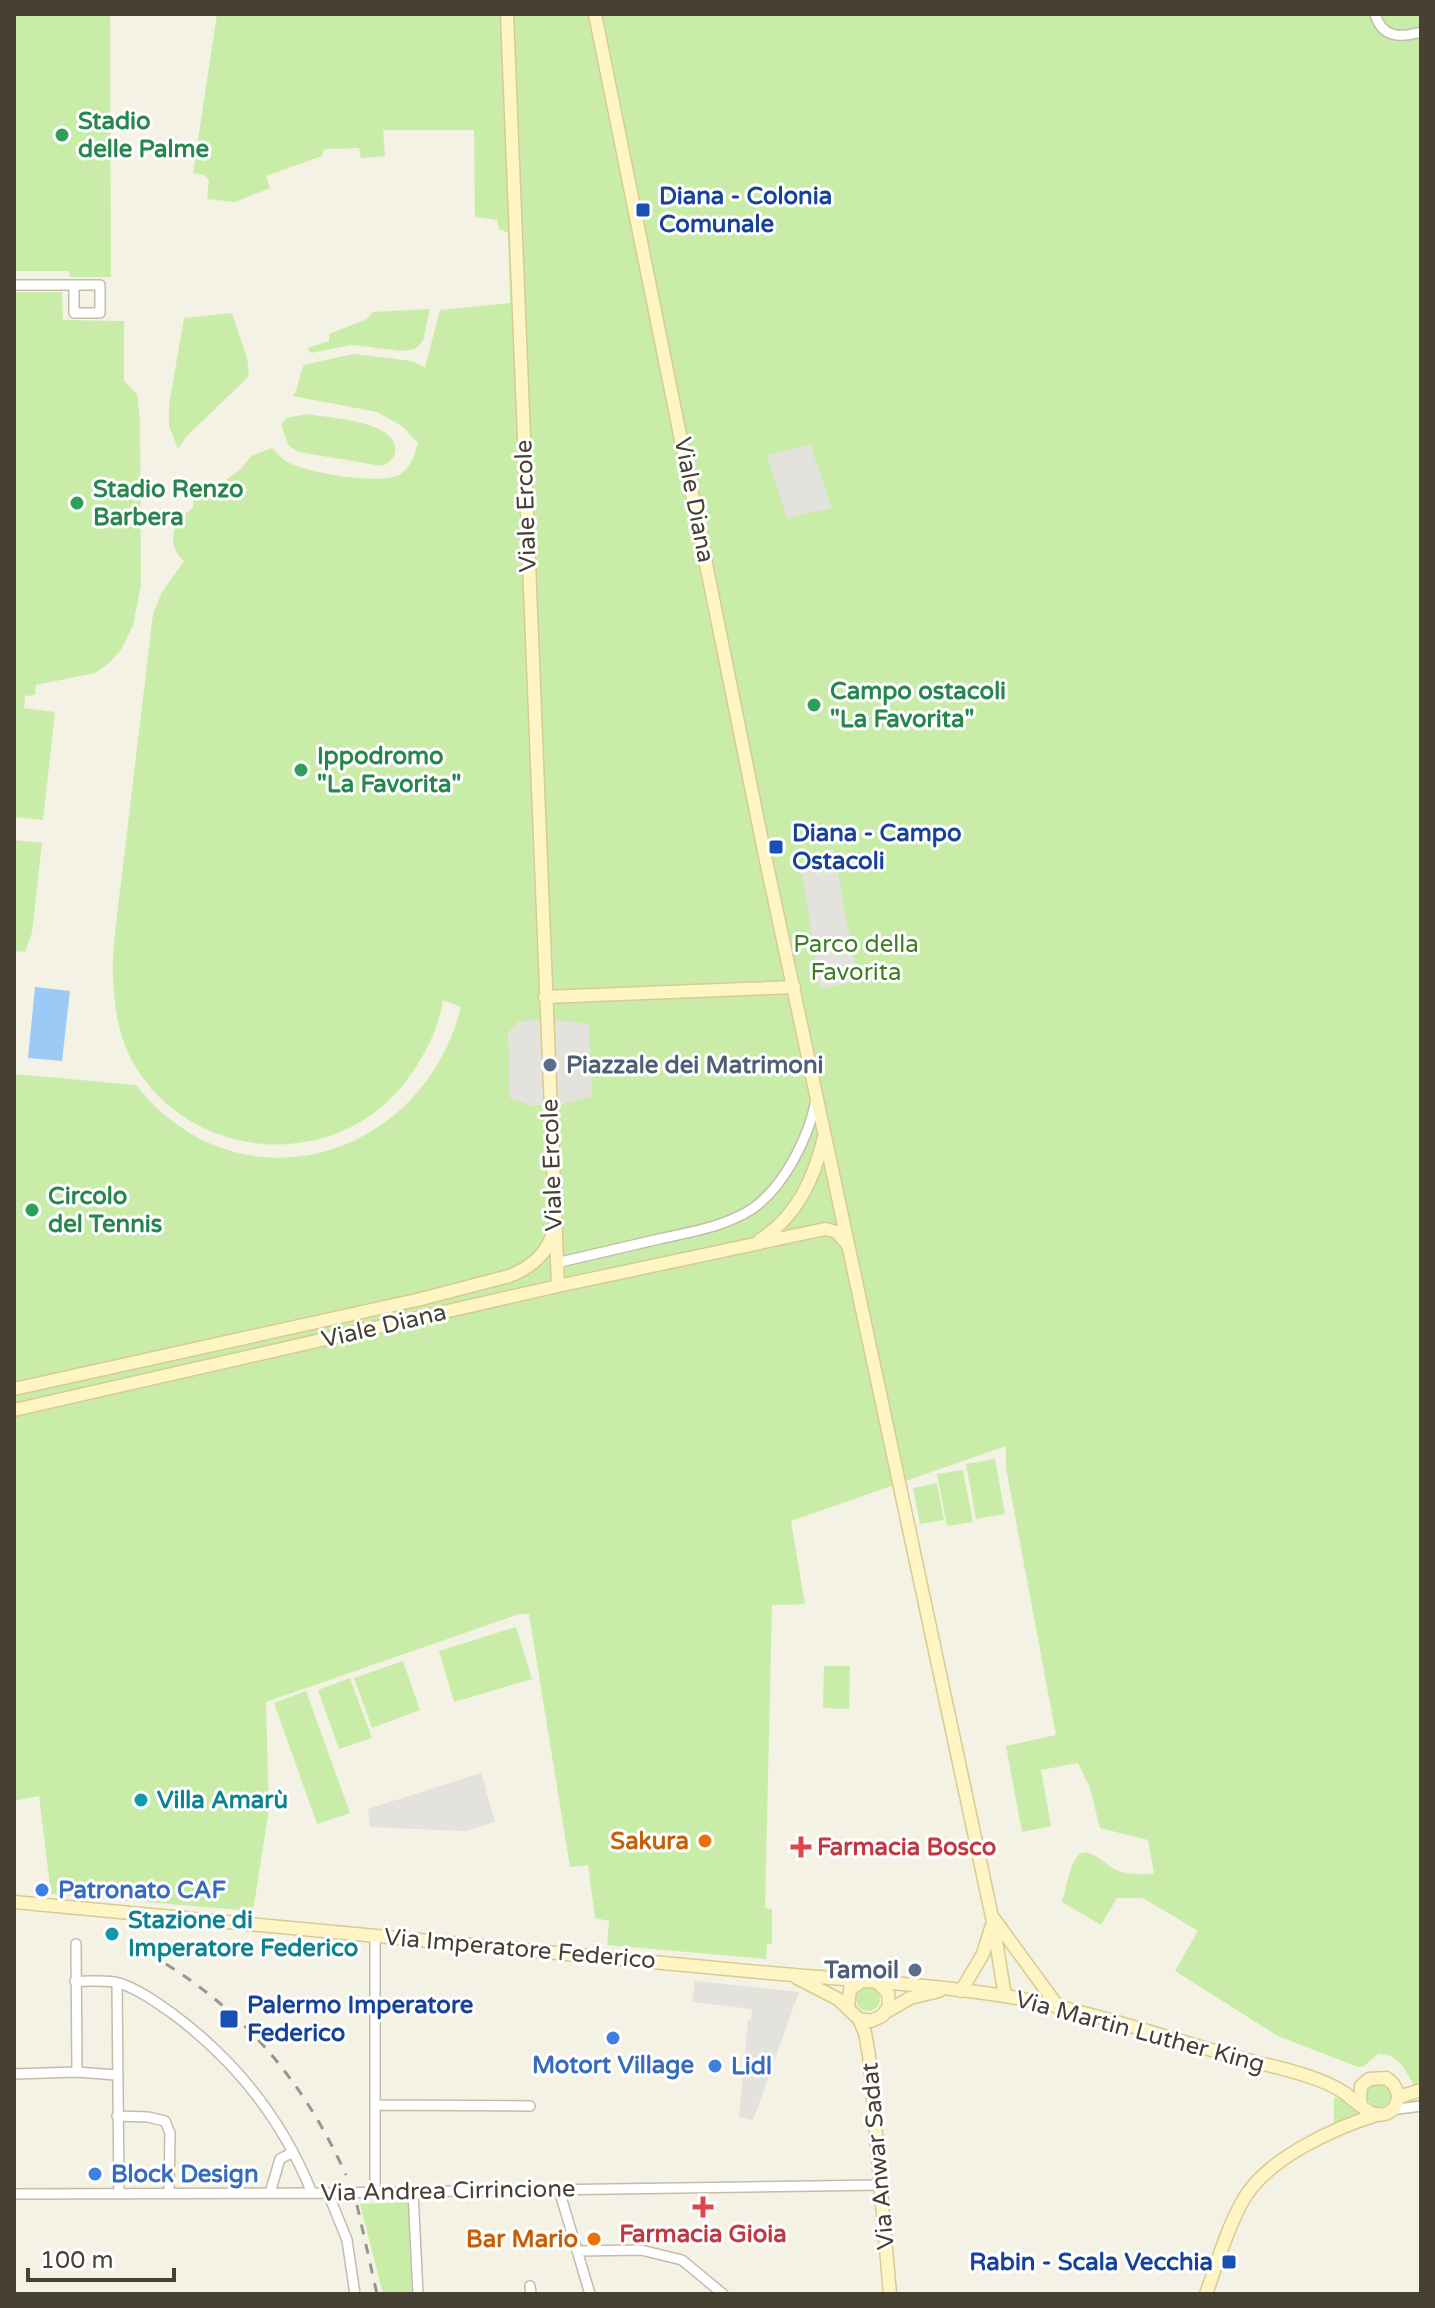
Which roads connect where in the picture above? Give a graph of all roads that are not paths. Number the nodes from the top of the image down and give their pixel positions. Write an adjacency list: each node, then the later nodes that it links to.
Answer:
1 (507, 14): 8 (street, Viale Ercole)
2 (595, 14): 7 (street, Viale Diana)
3 (1375, 14): 4 (street)
4 (1421, 32)
5 (14, 285): 6 (street)
6 (74, 285)
7 (794, 987): 8 (street); 9 (street, Viale Diana)
8 (545, 997): 11 (street, Viale Ercole)
9 (817, 1094): 10 (street, Viale Diana); 14 (street, Viale Diana)
10 (825, 1132): 12 (street, Viale Diana); 13 (street, Viale Diana)
11 (555, 1225): 14 (street, Viale Ercole); 16 (street, Viale Diana)
12 (754, 1244): 13 (street, Viale Diana); 15 (street, Viale Diana)
13 (850, 1249): 19 (street)
14 (556, 1263): 15 (street, Viale Ercole)
15 (558, 1286): 17 (street, Viale Diana)
16 (14, 1389)
17 (14, 1410)
18 (14, 1902): 20 (street, Via Imperatore Federico)
19 (992, 1917): 27 (street); 28 (street); 30 (street)
20 (375, 1936): 22 (street, Via Imperatore Federico); 41 (street)
21 (76, 1944): 24 (street)
22 (786, 1974): 23 (street, Via Imperatore Federico); 29 (street)
23 (870, 1980): 26 (street, Via Imperatore Federico); 29 (street); 31 (street)
24 (75, 1981): 25 (street); 33 (street)
25 (117, 1983): 35 (street); 46 (street)
26 (946, 1990): 27 (street, Via Martin Luther King); 31 (street)
27 (961, 1991): 28 (street, Via Martin Luther King)
28 (1005, 1996): 30 (street, Via Martin Luther King)
29 (848, 2007): 32 (street)
30 (1059, 2008): 37 (street, Via Martin Luther King)
31 (886, 2012): 32 (street)
32 (859, 2019): 47 (street, Via Anwar Sadat)
33 (77, 2072): 34 (street); 35 (street)
34 (14, 2074)
35 (116, 2075): 45 (street)
36 (1364, 2083): 37 (street, Via Martin Luther King); 39 (street); 40 (street)
37 (1333, 2085): 40 (street, Via Martin Luther King)
38 (1421, 2094): 39 (street)
39 (1399, 2097): 43 (street); 44 (street)
40 (1360, 2103): 44 (street)
41 (375, 2105): 42 (street); 49 (street)
42 (530, 2106)
43 (1421, 2106): 44 (street)
44 (1385, 2112): 63 (street)
45 (117, 2116): 51 (street); 56 (street)
46 (293, 2152): 52 (street); 53 (street)
47 (881, 2185): 48 (street, Via Andrea Cirrincione); 62 (street, Via Anwar Sadat)
48 (559, 2190): 50 (street, Via Andrea Cirrincione); 57 (street)
49 (375, 2192): 50 (street, Via Andrea Cirrincione); 54 (street, Via Andrea Cirrincione)
50 (413, 2192): 59 (street)
51 (169, 2193): 52 (street, Via Andrea Cirrincione); 56 (street, Via Andrea Cirrincione)
52 (270, 2193): 53 (street, Via Andrea Cirrincione)
53 (312, 2193): 54 (street, Via Andrea Cirrincione)
54 (328, 2193): 58 (street)
55 (14, 2194): 56 (street, Via Andrea Cirrincione)
56 (119, 2194)
57 (577, 2251): 60 (street); 61 (street)
58 (355, 2294)
59 (418, 2294)
60 (590, 2294)
61 (723, 2294)
62 (890, 2294)
63 (1206, 2294)

